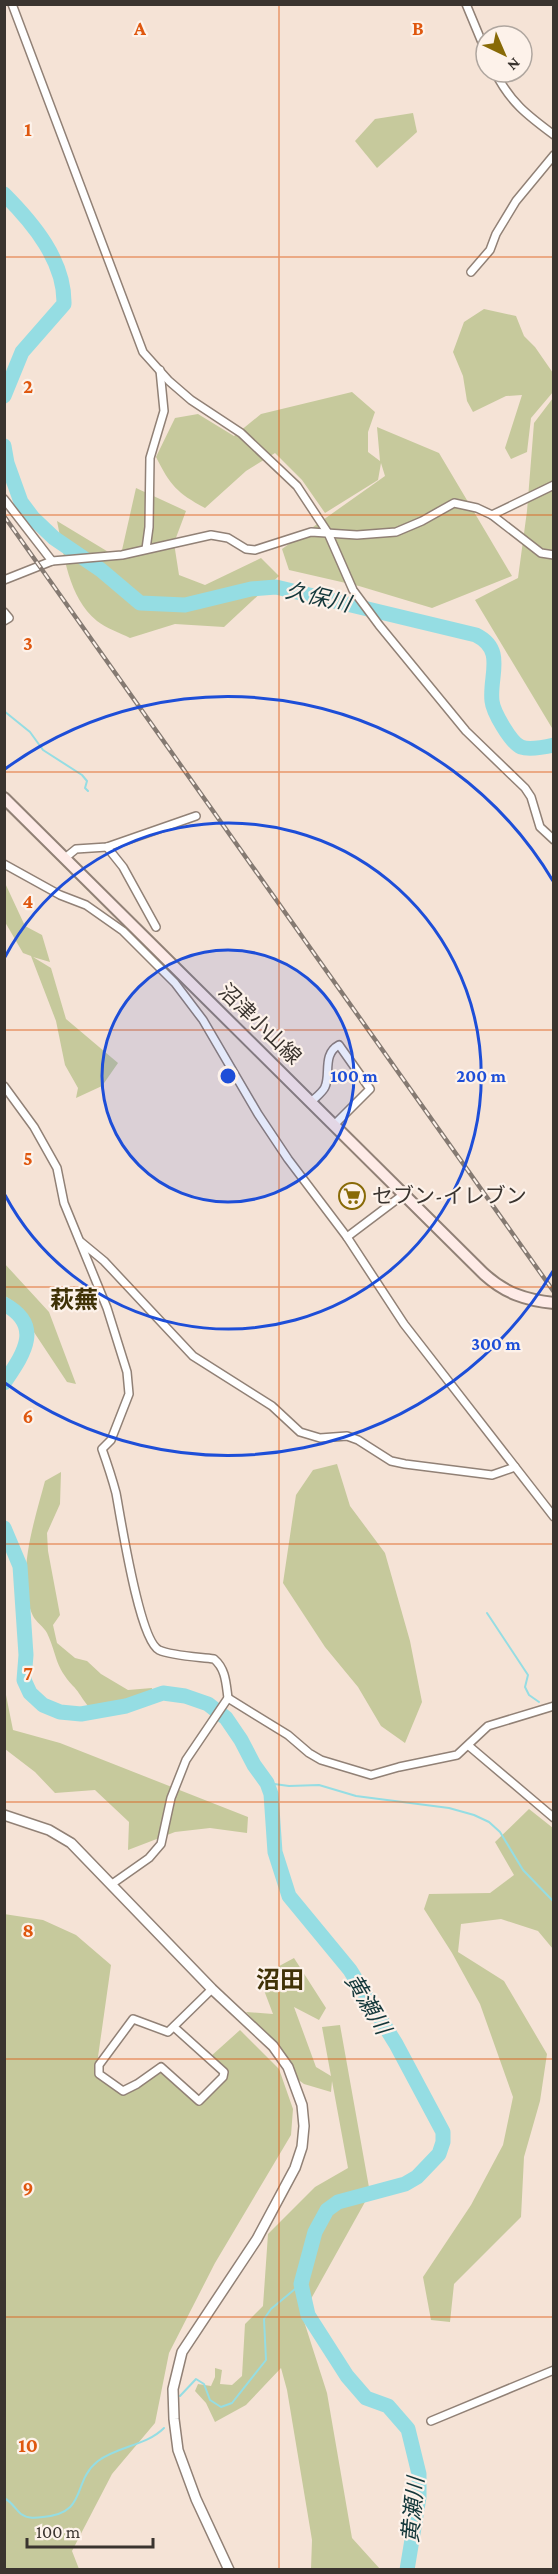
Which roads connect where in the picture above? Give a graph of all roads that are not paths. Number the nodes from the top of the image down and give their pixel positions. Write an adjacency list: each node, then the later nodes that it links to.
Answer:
1 (12, 4): 8 (street)
2 (465, 4): 3 (street)
3 (474, 25)
4 (502, 84): 5 (street)
5 (554, 135)
6 (554, 155): 7 (street)
7 (471, 272)
8 (160, 370): 12 (street); 13 (street)
9 (554, 485): 11 (street)
10 (4, 499): 15 (street)
11 (492, 515): 12 (street); 14 (street)
12 (328, 533): 13 (street); 21 (street)
13 (146, 549): 15 (street)
14 (554, 555)
15 (52, 561): 16 (street)
16 (4, 580)
17 (4, 612): 18 (street)
18 (4, 621)
19 (4, 798): 23 (main road, 沼津小山線)
20 (196, 816): 22 (street)
21 (554, 840)
22 (106, 847): 23 (street); 25 (street)
23 (65, 858): 26 (main road, 沼津小山線)
24 (4, 864): 26 (street)
25 (156, 927)
26 (179, 980): 28 (main road, 沼津小山線); 31 (street)
27 (4, 1086): 32 (street)
28 (311, 1102): 29 (main road, 沼津小山線); 29 (street)
29 (334, 1125): 30 (main road, 沼津小山線)
30 (404, 1194): 31 (street); 33 (main road, 沼津小山線)
31 (347, 1237): 34 (street)
32 (80, 1241): 34 (street); 36 (street)
33 (554, 1303)
34 (514, 1467): 35 (street)
35 (554, 1517)
36 (227, 1700): 38 (street); 41 (street)
37 (554, 1706): 38 (street)
38 (469, 1746): 40 (street)
39 (4, 1815): 41 (street)
40 (554, 1818)
41 (112, 1884): 42 (street)
42 (212, 1989): 43 (street); 46 (street)
43 (174, 2027): 43 (street)
44 (554, 2370): 45 (street)
45 (431, 2421)
46 (229, 2570)

